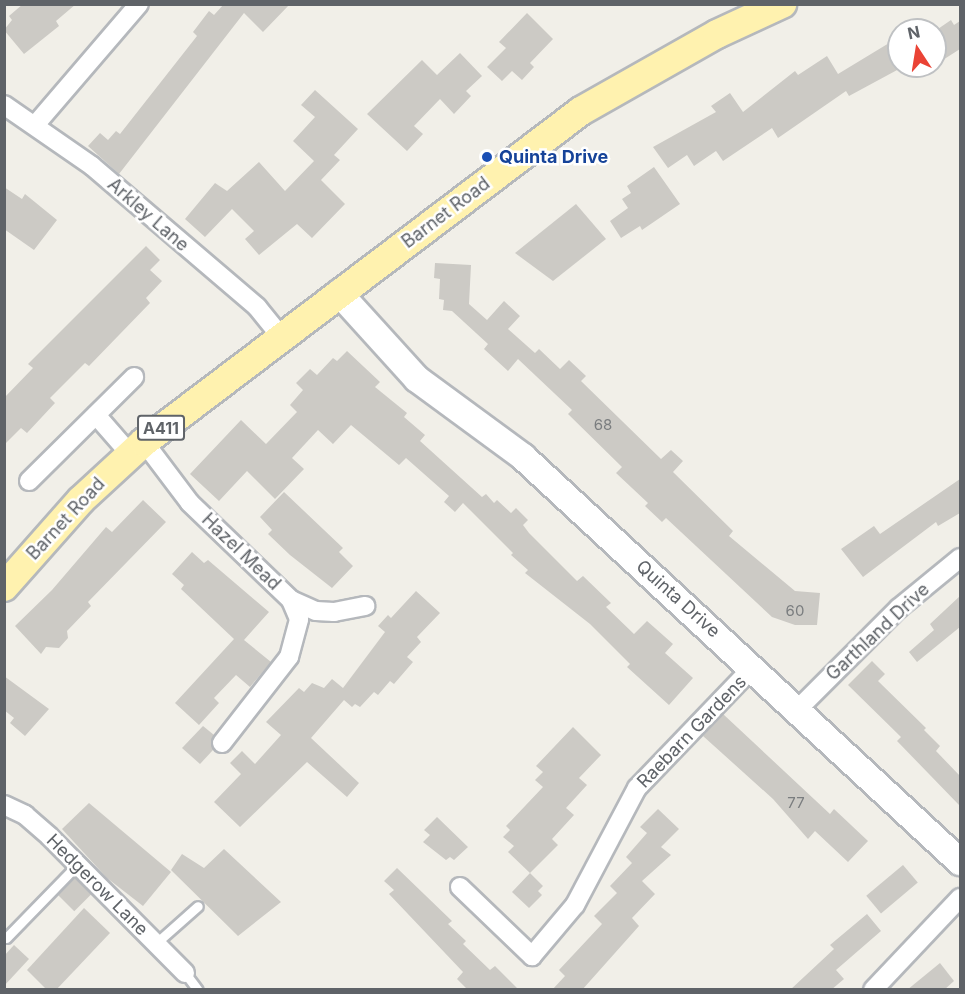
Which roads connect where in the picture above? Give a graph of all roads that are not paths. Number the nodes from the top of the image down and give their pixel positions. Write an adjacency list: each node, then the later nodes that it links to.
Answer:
1 (139, 4): 4 (street)
2 (782, 4): 5 (main road, Barnet Road / A411)
3 (4, 105): 4 (street, Arkley Lane)
4 (36, 124): 6 (street, Arkley Lane)
5 (339, 293): 6 (main road, Barnet Road / A411); 15 (street, Quinta Drive)
6 (281, 337): 9 (main road, Barnet Road / A411)
7 (135, 378): 8 (street)
8 (96, 415): 9 (street); 10 (street)
9 (137, 448): 12 (main road, Barnet Road / A411); 13 (street, Hazel Mead)
10 (29, 480)
11 (960, 558): 16 (street, Garthland Drive)
12 (4, 587)
13 (291, 600): 14 (street, Hazel Mead); 17 (street)
14 (365, 606)
15 (753, 667): 16 (street, Quinta Drive); 21 (street, Raebarn Gardens)
16 (799, 708): 19 (street, Quinta Drive)
17 (222, 743)
18 (4, 805): 20 (street, Hedgerow Lane)
19 (960, 862)
20 (77, 865): 24 (lane); 25 (street, Hedgerow Lane)
21 (460, 887)
22 (960, 898): 28 (street)
23 (198, 906): 25 (lane)
24 (6, 938)
25 (155, 944): 26 (street, Hedgerow Lane)
26 (185, 973): 27 (lane)
27 (198, 990)
28 (873, 990)

